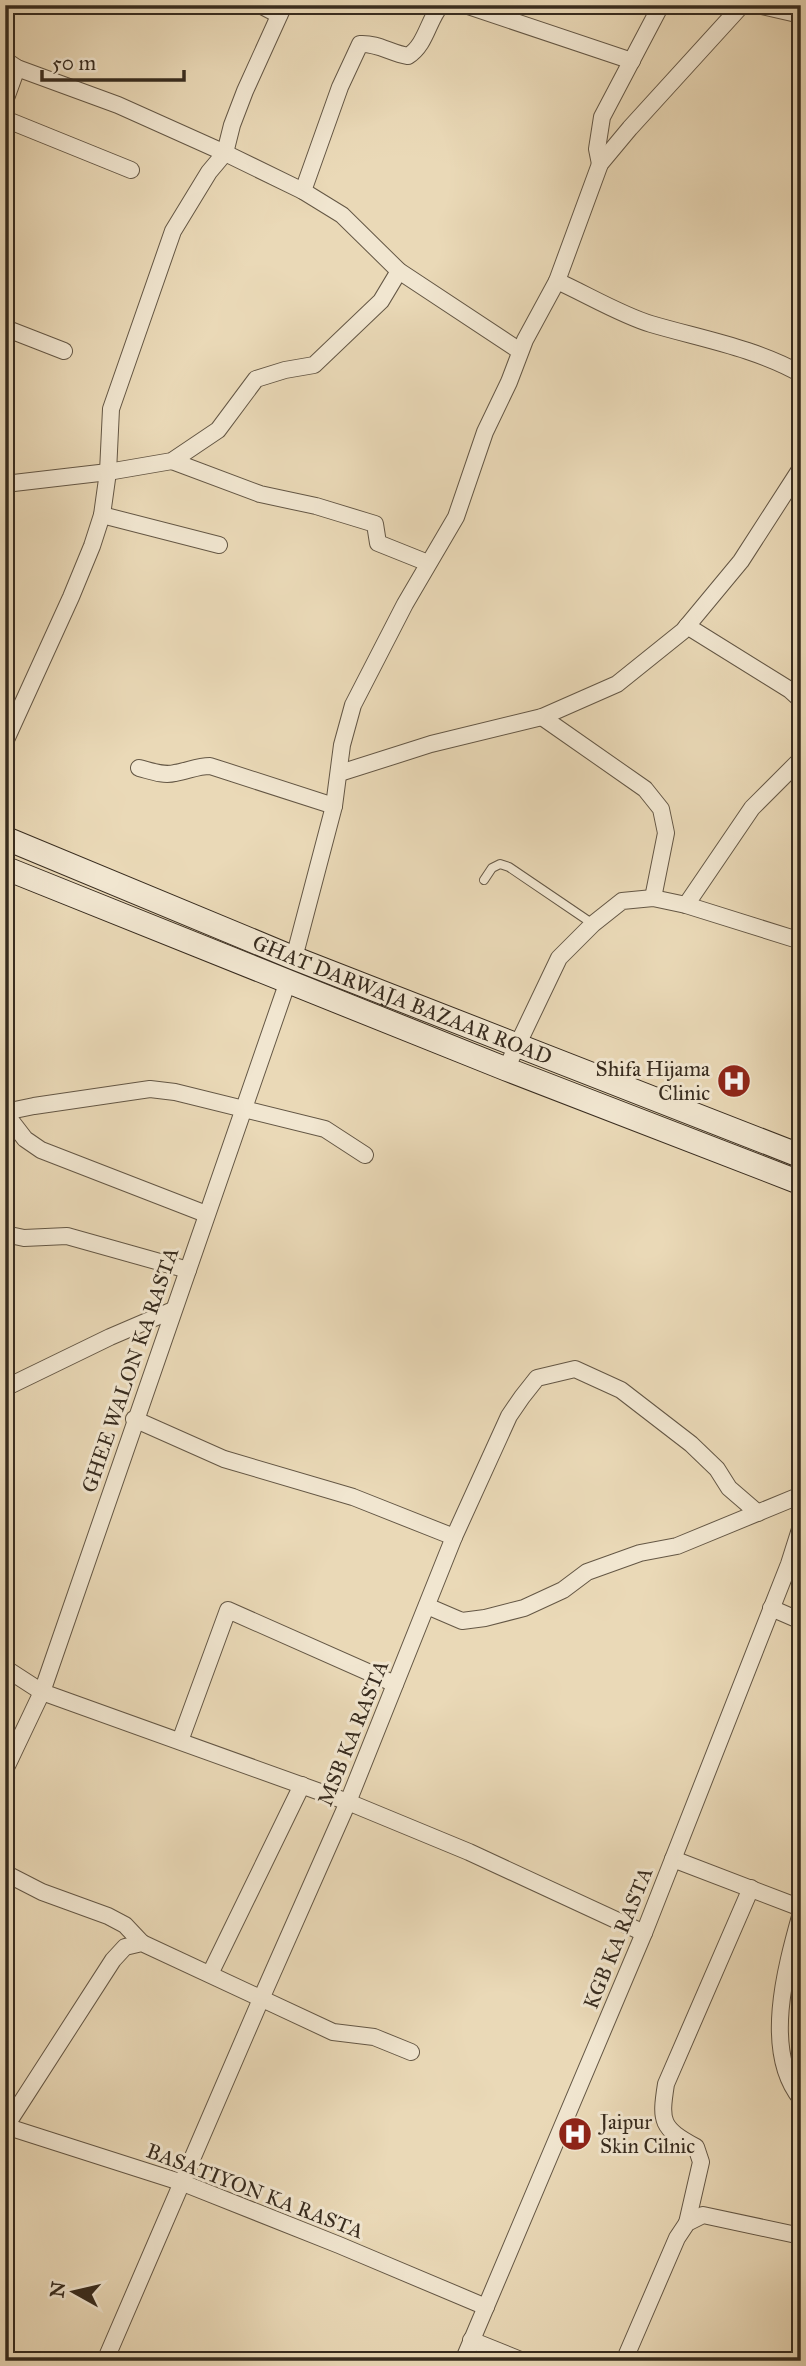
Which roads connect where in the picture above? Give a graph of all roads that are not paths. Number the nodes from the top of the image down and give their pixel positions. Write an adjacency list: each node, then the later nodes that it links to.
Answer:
1 (260, 5): 7 (street)
2 (441, 5): 16 (street)
3 (466, 5): 9 (street)
4 (661, 5): 9 (street)
5 (742, 5): 14 (street)
6 (758, 5): 8 (street)
7 (281, 10): 13 (street)
8 (801, 15)
9 (632, 61): 14 (street)
10 (11, 64): 11 (street); 13 (street)
11 (5, 101)
12 (5, 119): 15 (street)
13 (225, 153): 16 (street); 25 (street)
14 (600, 164): 18 (street)
15 (131, 170)
16 (303, 191): 17 (street)
17 (399, 271): 21 (street); 23 (street)
18 (557, 281): 21 (street); 22 (street)
19 (5, 328): 20 (street)
20 (64, 351)
21 (520, 351): 29 (street)
22 (801, 374)
23 (172, 461): 25 (street); 29 (street)
24 (801, 468): 30 (street)
25 (108, 472): 26 (street); 27 (street)
26 (5, 484)
27 (102, 515): 28 (street); 32 (street)
28 (219, 545)
29 (428, 563): 37 (street)
30 (687, 626): 31 (street); 33 (street)
31 (801, 700)
32 (11, 715): 34 (street)
33 (542, 717): 37 (street); 42 (street)
34 (5, 742)
35 (801, 759): 43 (street)
36 (139, 768): 38 (street)
37 (340, 773): 38 (street)
38 (334, 806): 46 (street)
39 (5, 838): 46 (street, GHAT DARWAJA BAZAAR ROAD)
40 (5, 868): 47 (street)
41 (484, 880): 44 (lane)
42 (653, 898): 43 (street); 44 (street)
43 (686, 905): 45 (street)
44 (593, 924): 48 (street)
45 (801, 941)
46 (294, 958): 47 (street); 48 (street, GHAT DARWAJA BAZAAR ROAD)
47 (288, 981): 49 (street); 50 (street, GHEE WALON KA RASTA)
48 (516, 1044): 49 (street); 53 (street, GHAT DARWAJA BAZAAR ROAD)
49 (506, 1069): 54 (street)
50 (243, 1108): 51 (street); 52 (street); 55 (street, GHEE WALON KA RASTA)
51 (5, 1113): 55 (street)
52 (365, 1155)
53 (801, 1156)
54 (801, 1183)
55 (206, 1214): 57 (street, GHEE WALON KA RASTA)
56 (5, 1234): 57 (street)
57 (188, 1270): 58 (street, GHEE WALON KA RASTA)
58 (173, 1310): 59 (street); 60 (street, GHEE WALON KA RASTA)
59 (5, 1388)
60 (135, 1419): 64 (street); 71 (street, GHEE WALON KA RASTA)
61 (801, 1495): 62 (street)
62 (758, 1513): 64 (street, MSB KA RASTA); 66 (street)
63 (801, 1526): 65 (street, KGB KA RASTA)
64 (454, 1537): 66 (street, MSB KA RASTA)
65 (795, 1567): 67 (street, KGB KA RASTA)
66 (427, 1606): 70 (street, MSB KA RASTA)
67 (771, 1608): 68 (street); 76 (street, KGB KA RASTA)
68 (801, 1621)
69 (5, 1668): 71 (street)
70 (395, 1684): 72 (street); 75 (street, MSB KA RASTA)
71 (41, 1692): 72 (street); 73 (street, GHEE WALON KA RASTA)
72 (180, 1741): 74 (street)
73 (5, 1770)
74 (302, 1785): 75 (street); 83 (street)
75 (348, 1802): 81 (street); 84 (street, MSB KA RASTA)
76 (673, 1859): 78 (street); 81 (street, KGB KA RASTA)
77 (5, 1873): 82 (street)
78 (751, 1888): 79 (street); 89 (street)
79 (801, 1908)
80 (801, 1913): 86 (street)
81 (644, 1933): 91 (street, KGB KA RASTA)
82 (142, 1943): 83 (street); 87 (street)
83 (210, 1974): 84 (street)
84 (261, 1999): 85 (street); 88 (street, MSB KA RASTA)
85 (411, 2052)
86 (801, 2099)
87 (6, 2126): 88 (street, BASATIYON KA RASTA)
88 (183, 2183): 91 (street, BASATIYON KA RASTA); 93 (street, MSB KA RASTA)
89 (687, 2223): 90 (street); 96 (street)
90 (801, 2236)
91 (486, 2306): 92 (street, KGB KA RASTA)
92 (471, 2340): 94 (street, KGB KA RASTA); 95 (street)
93 (105, 2361)
94 (463, 2361)
95 (523, 2361)
96 (624, 2361)

